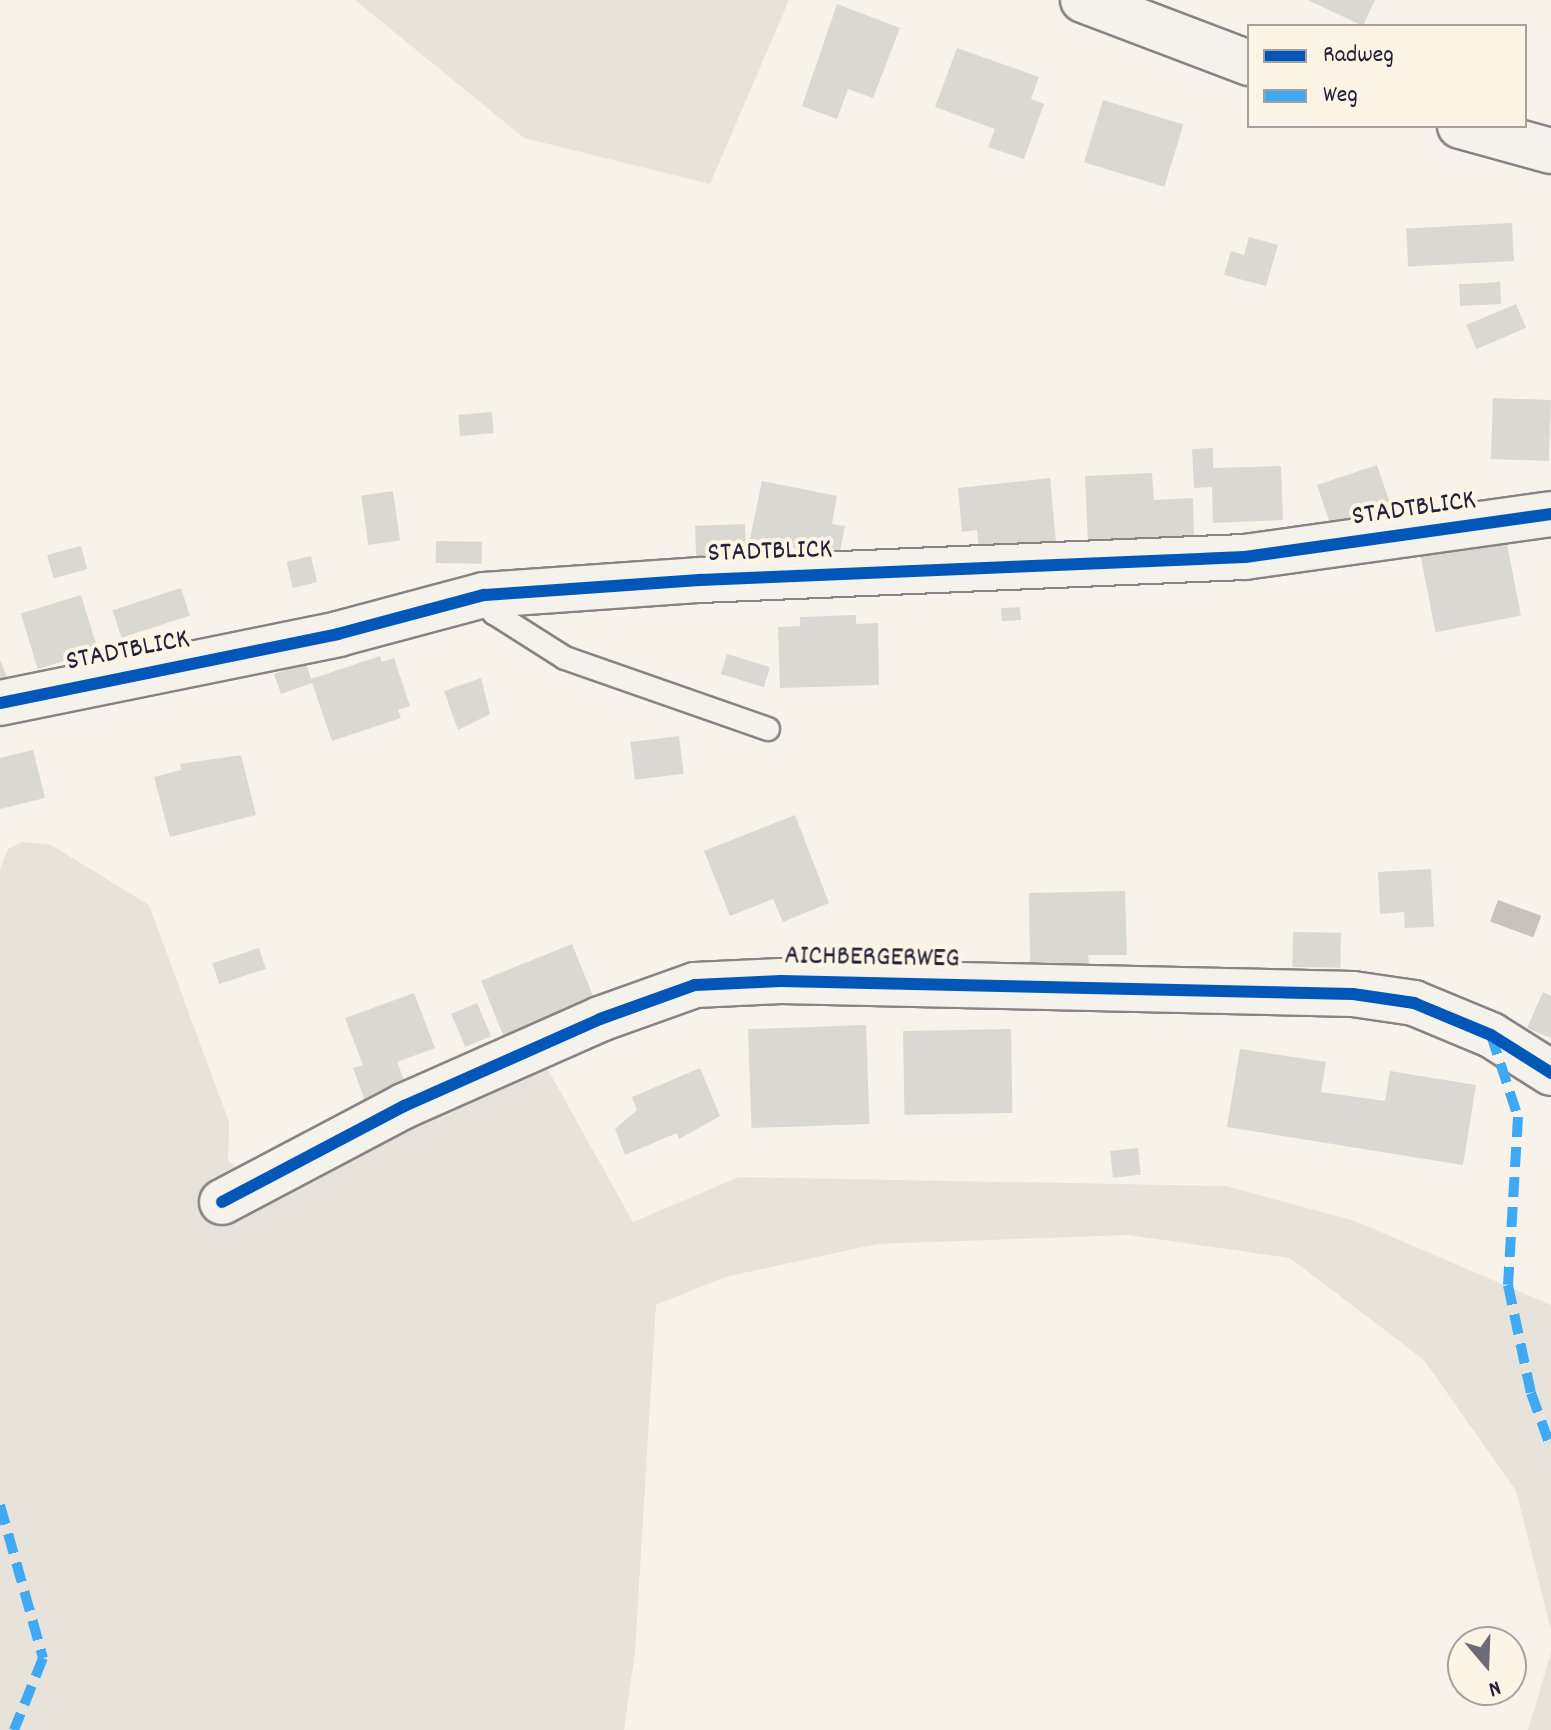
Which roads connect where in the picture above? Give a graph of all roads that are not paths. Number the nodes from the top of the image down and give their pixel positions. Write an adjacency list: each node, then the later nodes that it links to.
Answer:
1 (1095, 2): 2 (street)
2 (1247, 62)
3 (1467, 128): 4 (street)
4 (1551, 151)
5 (1551, 514): 6 (street, STADTBLICK)
6 (484, 595): 7 (street, STADTBLICK); 8 (lane)
7 (0, 703)
8 (768, 729)
9 (1551, 1073): 10 (street, AICHBERGERWEG)
10 (222, 1202)

